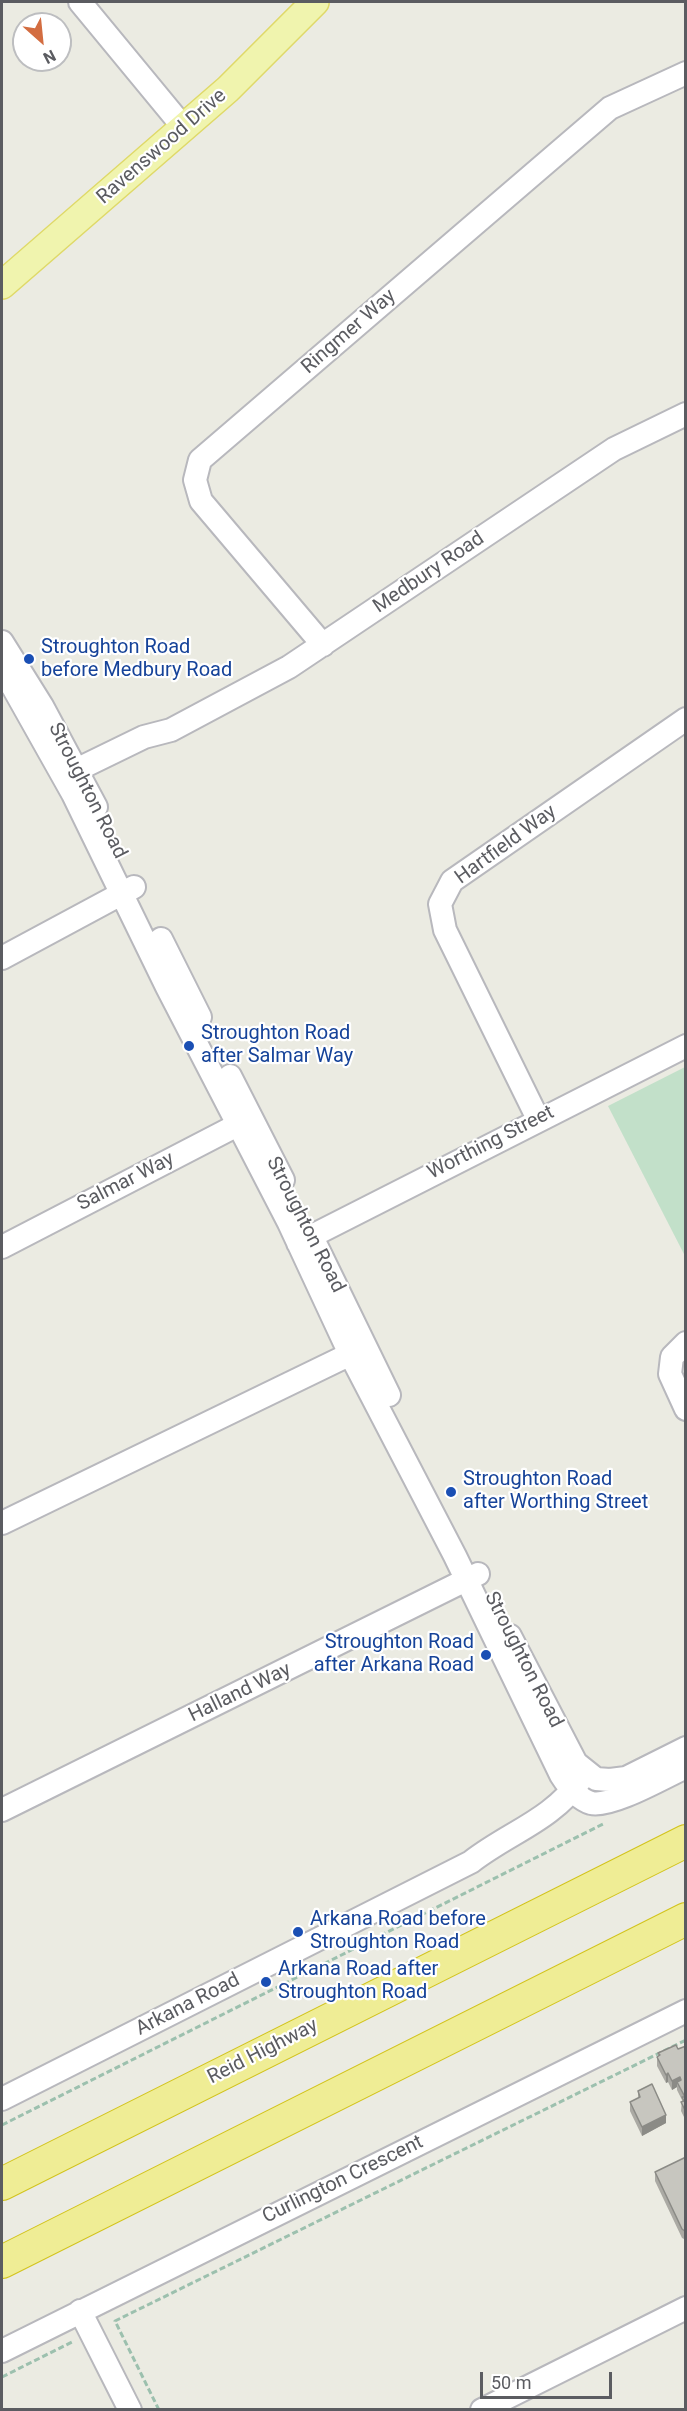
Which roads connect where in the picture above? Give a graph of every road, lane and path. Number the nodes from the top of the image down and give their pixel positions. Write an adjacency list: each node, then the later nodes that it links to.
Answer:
1 (80, 2): 5 (street)
2 (291, 2): 5 (main road, Ravenswood Drive)
3 (315, 2): 5 (main road, Ravenswood Drive)
4 (686, 73): 10 (street, Ringmer Way)
5 (179, 122): 6 (main road, Ravenswood Drive); 7 (main road, Ravenswood Drive)
6 (2, 262)
7 (2, 285)
8 (686, 414): 10 (street, Medbury Road)
9 (2, 642): 13 (street, Stroughton Road)
10 (322, 645): 13 (street, Medbury Road)
11 (2, 670): 13 (street, Stroughton Road)
12 (686, 719): 17 (street, Hartfield Way)
13 (74, 780): 14 (street, Stroughton Road)
14 (129, 890): 15 (street); 18 (street, Stroughton Road)
15 (2, 958)
16 (686, 1046): 17 (street, Worthing Street)
17 (538, 1119): 19 (street, Worthing Street)
18 (244, 1121): 19 (street, Stroughton Road); 20 (street, Salmar Way)
19 (305, 1239): 22 (street, Stroughton Road)
20 (2, 1247)
21 (686, 1343): 23 (street)
22 (358, 1350): 24 (street); 25 (street, Stroughton Road)
23 (686, 1409)
24 (2, 1523)
25 (472, 1577): 28 (street, Stroughton Road); 29 (street, Stroughton Road); 30 (street, Halland Way)
26 (686, 1748): 28 (street)
27 (686, 1767): 31 (street)
28 (591, 1775): 29 (street, Arkana Road)
29 (578, 1795): 31 (street); 36 (street, Arkana Road)
30 (2, 1810)
31 (608, 1812): 37 (path)
32 (686, 1841): 38 (highway, Reid Highway)
33 (686, 1920): 39 (highway)
34 (686, 2010): 40 (street, Curlington Crescent)
35 (686, 2040): 42 (path)
36 (2, 2099)
37 (2, 2125)
38 (2, 2184)
39 (2, 2262)
40 (81, 2311): 43 (street); 44 (street, Curlington Crescent)
41 (682, 2317): 48 (street)
42 (116, 2320): 43 (path); 47 (path)
43 (91, 2333): 45 (path); 46 (street)
44 (2, 2351)
45 (2, 2377)
46 (130, 2409)
47 (159, 2409)
48 (482, 2409)

